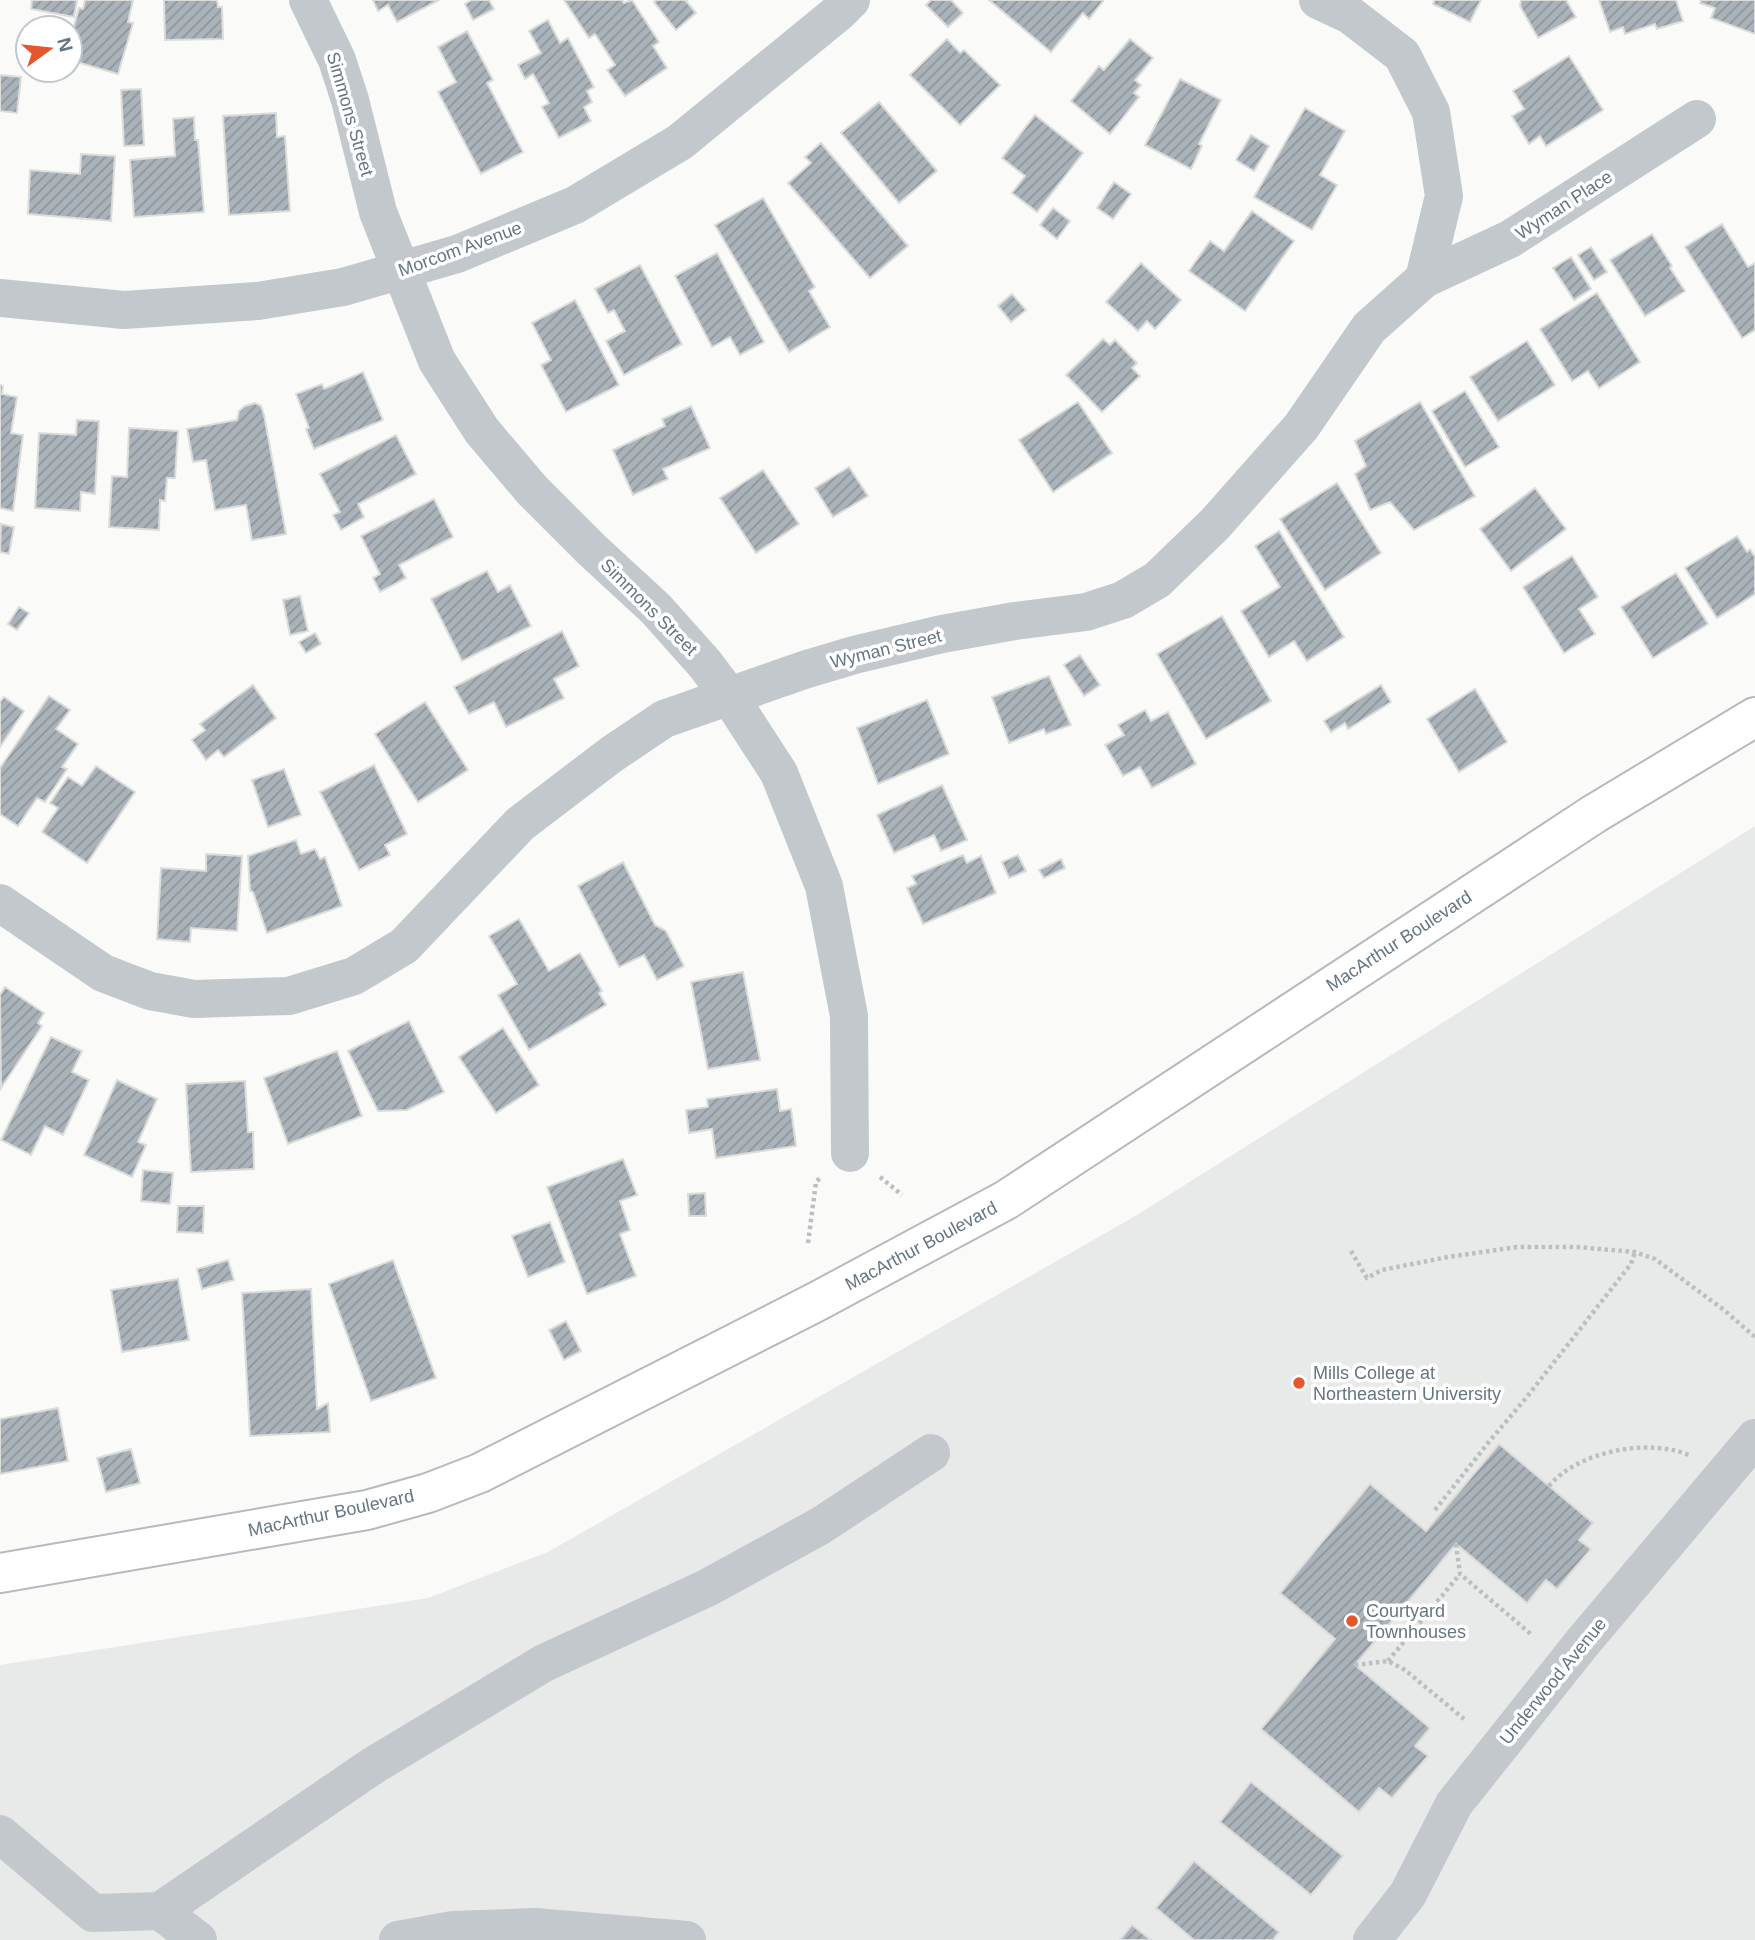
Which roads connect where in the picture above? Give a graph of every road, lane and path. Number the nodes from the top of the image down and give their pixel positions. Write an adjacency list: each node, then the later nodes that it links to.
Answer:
1 (308, 0): 5 (street, Simmons Street)
2 (851, 0): 5 (street, Morcom Avenue)
3 (1318, 0): 6 (street)
4 (1697, 119): 6 (street, Wyman Place)
5 (401, 270): 7 (street, Morcom Avenue); 8 (street, Simmons Street)
6 (1424, 279): 8 (street, Wyman Street)
7 (0, 298)
8 (729, 696): 10 (street, Wyman Street); 11 (street, Simmons Street)
9 (1755, 717): 22 (main road, MacArthur Boulevard)
10 (0, 903)
11 (850, 1153): 12 (path)
12 (808, 1243)
13 (1351, 1251): 14 (path)
14 (1635, 1252): 15 (path); 20 (path)
15 (1755, 1337)
16 (1755, 1438): 33 (street, Underwood Avenue)
17 (931, 1453): 29 (street)
18 (1698, 1460): 19 (path)
19 (1549, 1486)
20 (1436, 1510)
21 (1456, 1544): 23 (path)
22 (0, 1573)
23 (1460, 1574): 24 (path); 25 (path)
24 (1532, 1635)
25 (1388, 1661): 26 (path); 27 (path)
26 (1355, 1665)
27 (1464, 1719)
28 (0, 1834): 29 (street)
29 (160, 1911): 30 (street)
30 (198, 1940)
31 (398, 1940): 32 (street)
32 (687, 1940)
33 (1372, 1940)

